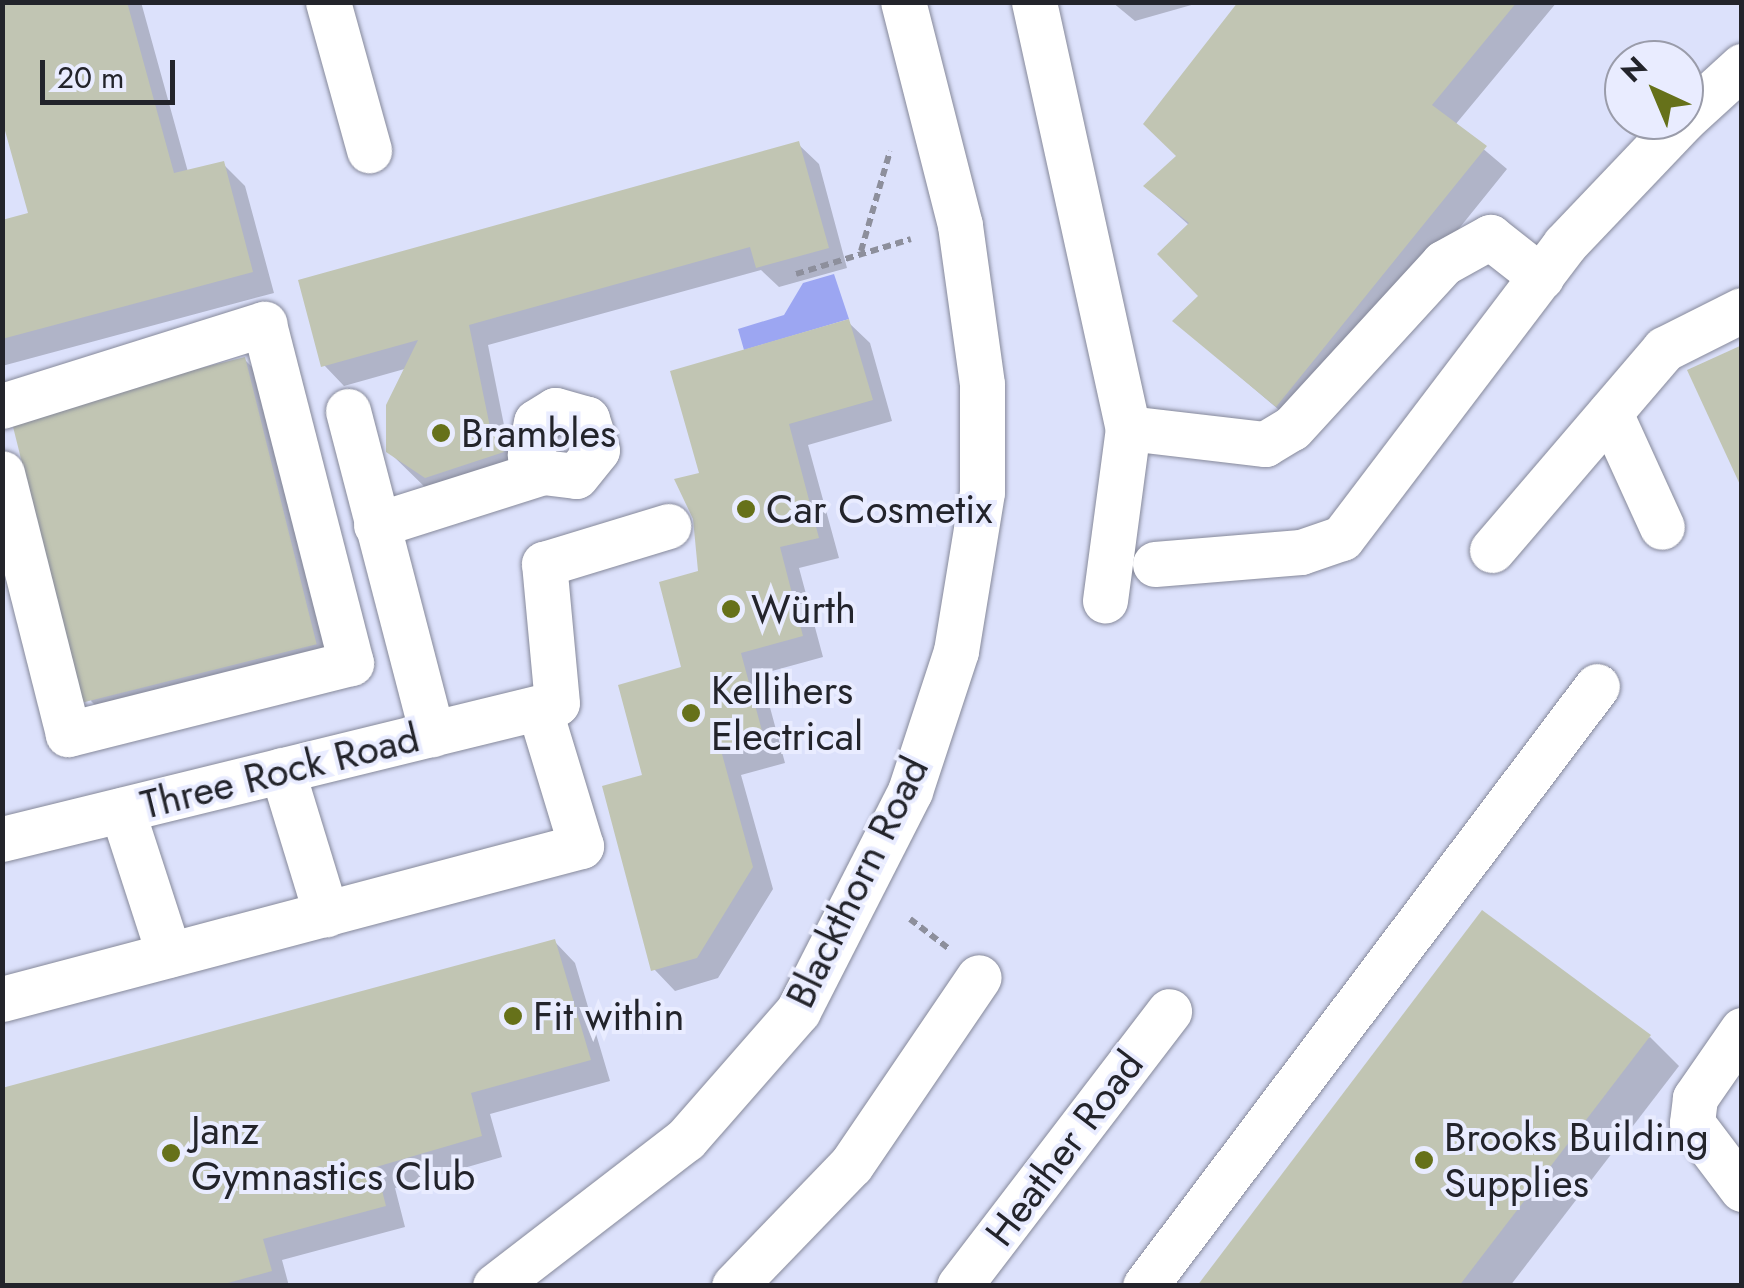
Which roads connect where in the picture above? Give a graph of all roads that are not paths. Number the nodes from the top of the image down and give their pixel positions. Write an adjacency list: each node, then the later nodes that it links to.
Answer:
1 (328, 2): 7 (street)
2 (903, 2): 35 (street, Blackthorn Road)
3 (1034, 2): 13 (street)
4 (1742, 66): 5 (street)
5 (1704, 101)
6 (1666, 140): 8 (street)
7 (370, 150)
8 (1541, 276): 13 (street); 20 (street)
9 (1742, 310): 12 (street)
10 (2, 406): 15 (street)
11 (348, 412): 16 (street)
12 (1610, 413): 18 (street); 19 (street)
13 (1128, 428): 21 (street)
14 (543, 472): 16 (street)
15 (2, 473)
16 (376, 525): 24 (street)
17 (668, 526): 23 (street)
18 (1662, 528)
19 (1492, 550)
20 (1155, 564)
21 (1105, 600)
22 (1597, 686): 38 (street)
23 (548, 706): 24 (street, Three Rock Road); 28 (street)
24 (432, 734): 25 (street, Three Rock Road)
25 (282, 770): 26 (street, Three Rock Road); 28 (street)
26 (122, 810): 27 (street, Three Rock Road); 29 (street)
27 (2, 839)
28 (326, 914): 29 (street)
29 (170, 955): 31 (street)
30 (980, 977): 36 (street)
31 (2, 999)
32 (1170, 1012): 37 (street, Heather Road)
33 (1742, 1030): 34 (street)
34 (1742, 1189)
35 (496, 1286)
36 (734, 1286)
37 (959, 1286)
38 (1145, 1286)

